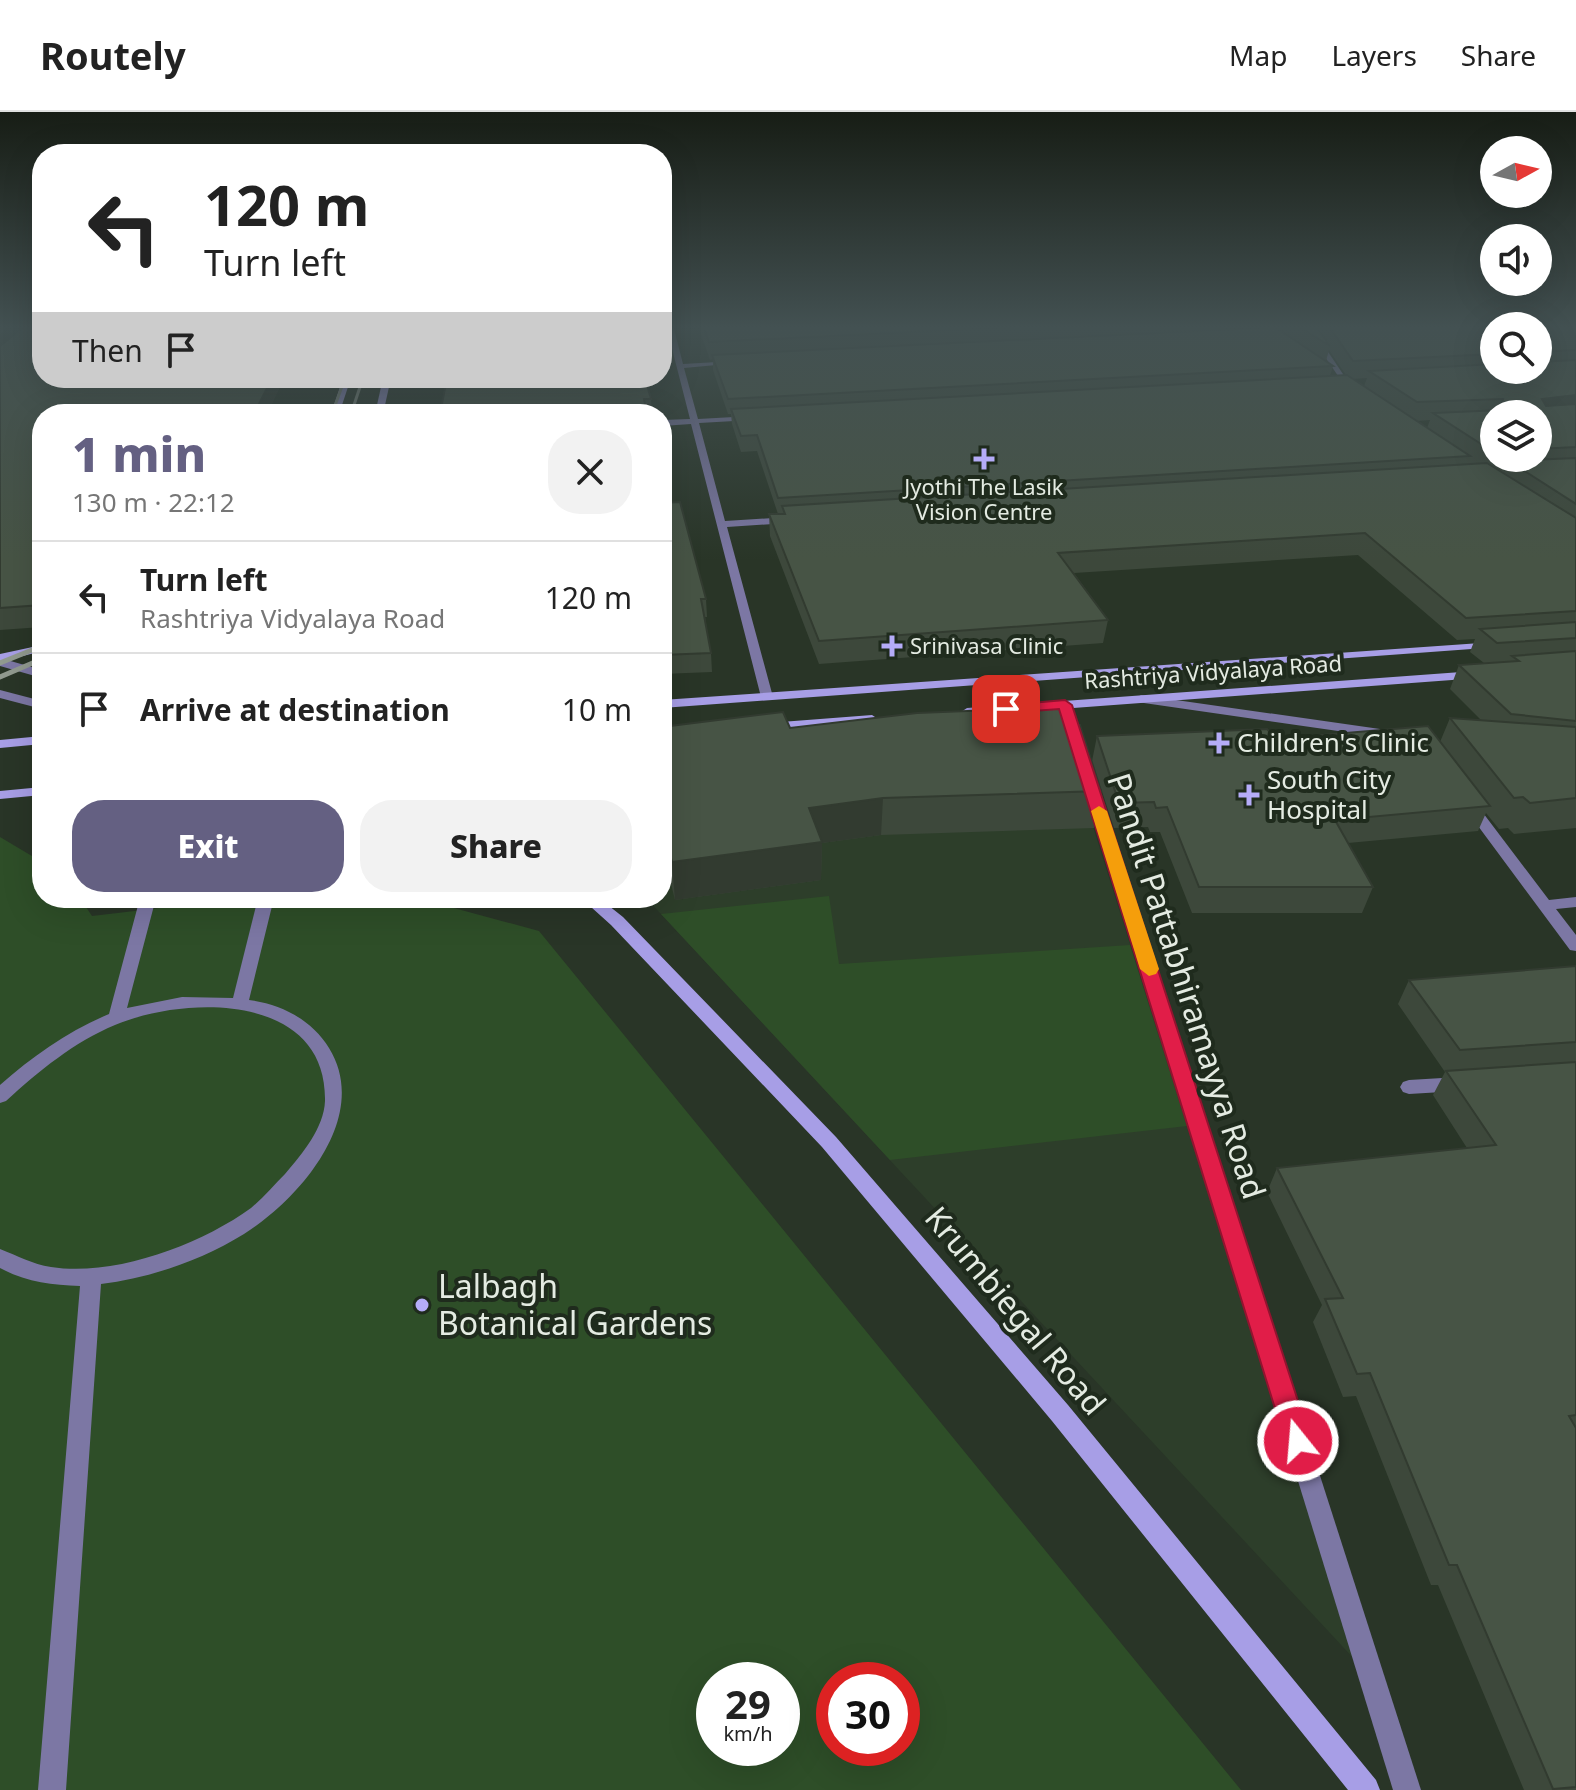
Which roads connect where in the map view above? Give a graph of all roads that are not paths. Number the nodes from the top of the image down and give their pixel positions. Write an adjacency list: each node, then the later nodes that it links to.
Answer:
1 (690, 403): 3 (street)
2 (758, 417): 3 (street)
3 (695, 421): 4 (street); 6 (street)
4 (672, 422)
5 (801, 519): 6 (street)
6 (722, 524): 13 (street)
7 (1513, 643): 13 (main road, Rashtriya Vidyalaya Road)
8 (32, 651): 9 (main road)
9 (0, 660): 10 (street)
10 (32, 671)
11 (1483, 674): 14 (main road, Rashtriya Vidyalaya Road)
12 (0, 694): 15 (street)
13 (767, 697): 16 (main road, Rashtriya Vidyalaya Road)
14 (1141, 699): 17 (main road, Rashtriya Vidyalaya Road); 22 (street)
15 (32, 702)
16 (672, 703)
17 (1065, 705): 18 (main road, Rashtriya Vidyalaya Road); 21 (street)
18 (956, 713)
19 (894, 717): 20 (main road)
20 (754, 728)
21 (1073, 729)
22 (1405, 737)
23 (32, 741): 24 (main road)
24 (0, 744)
25 (1087, 774): 44 (street, Pandit Pattabhiramayya Road)
26 (1456, 787): 30 (street)
27 (32, 792): 28 (main road)
28 (0, 795)
29 (1576, 902): 30 (street)
30 (1545, 905): 34 (street)
31 (145, 908): 36 (street)
32 (263, 908): 35 (street)
33 (601, 908): 43 (main road, Krumbiegal Road)
34 (1576, 946)
35 (240, 1001): 36 (street); 41 (street)
36 (116, 1018): 39 (street)
37 (1485, 1082): 38 (street)
38 (1409, 1087)
39 (0, 1096)
40 (0, 1258): 41 (street)
41 (91, 1277): 42 (street)
42 (52, 1790)
43 (1366, 1790)
44 (1407, 1790)

